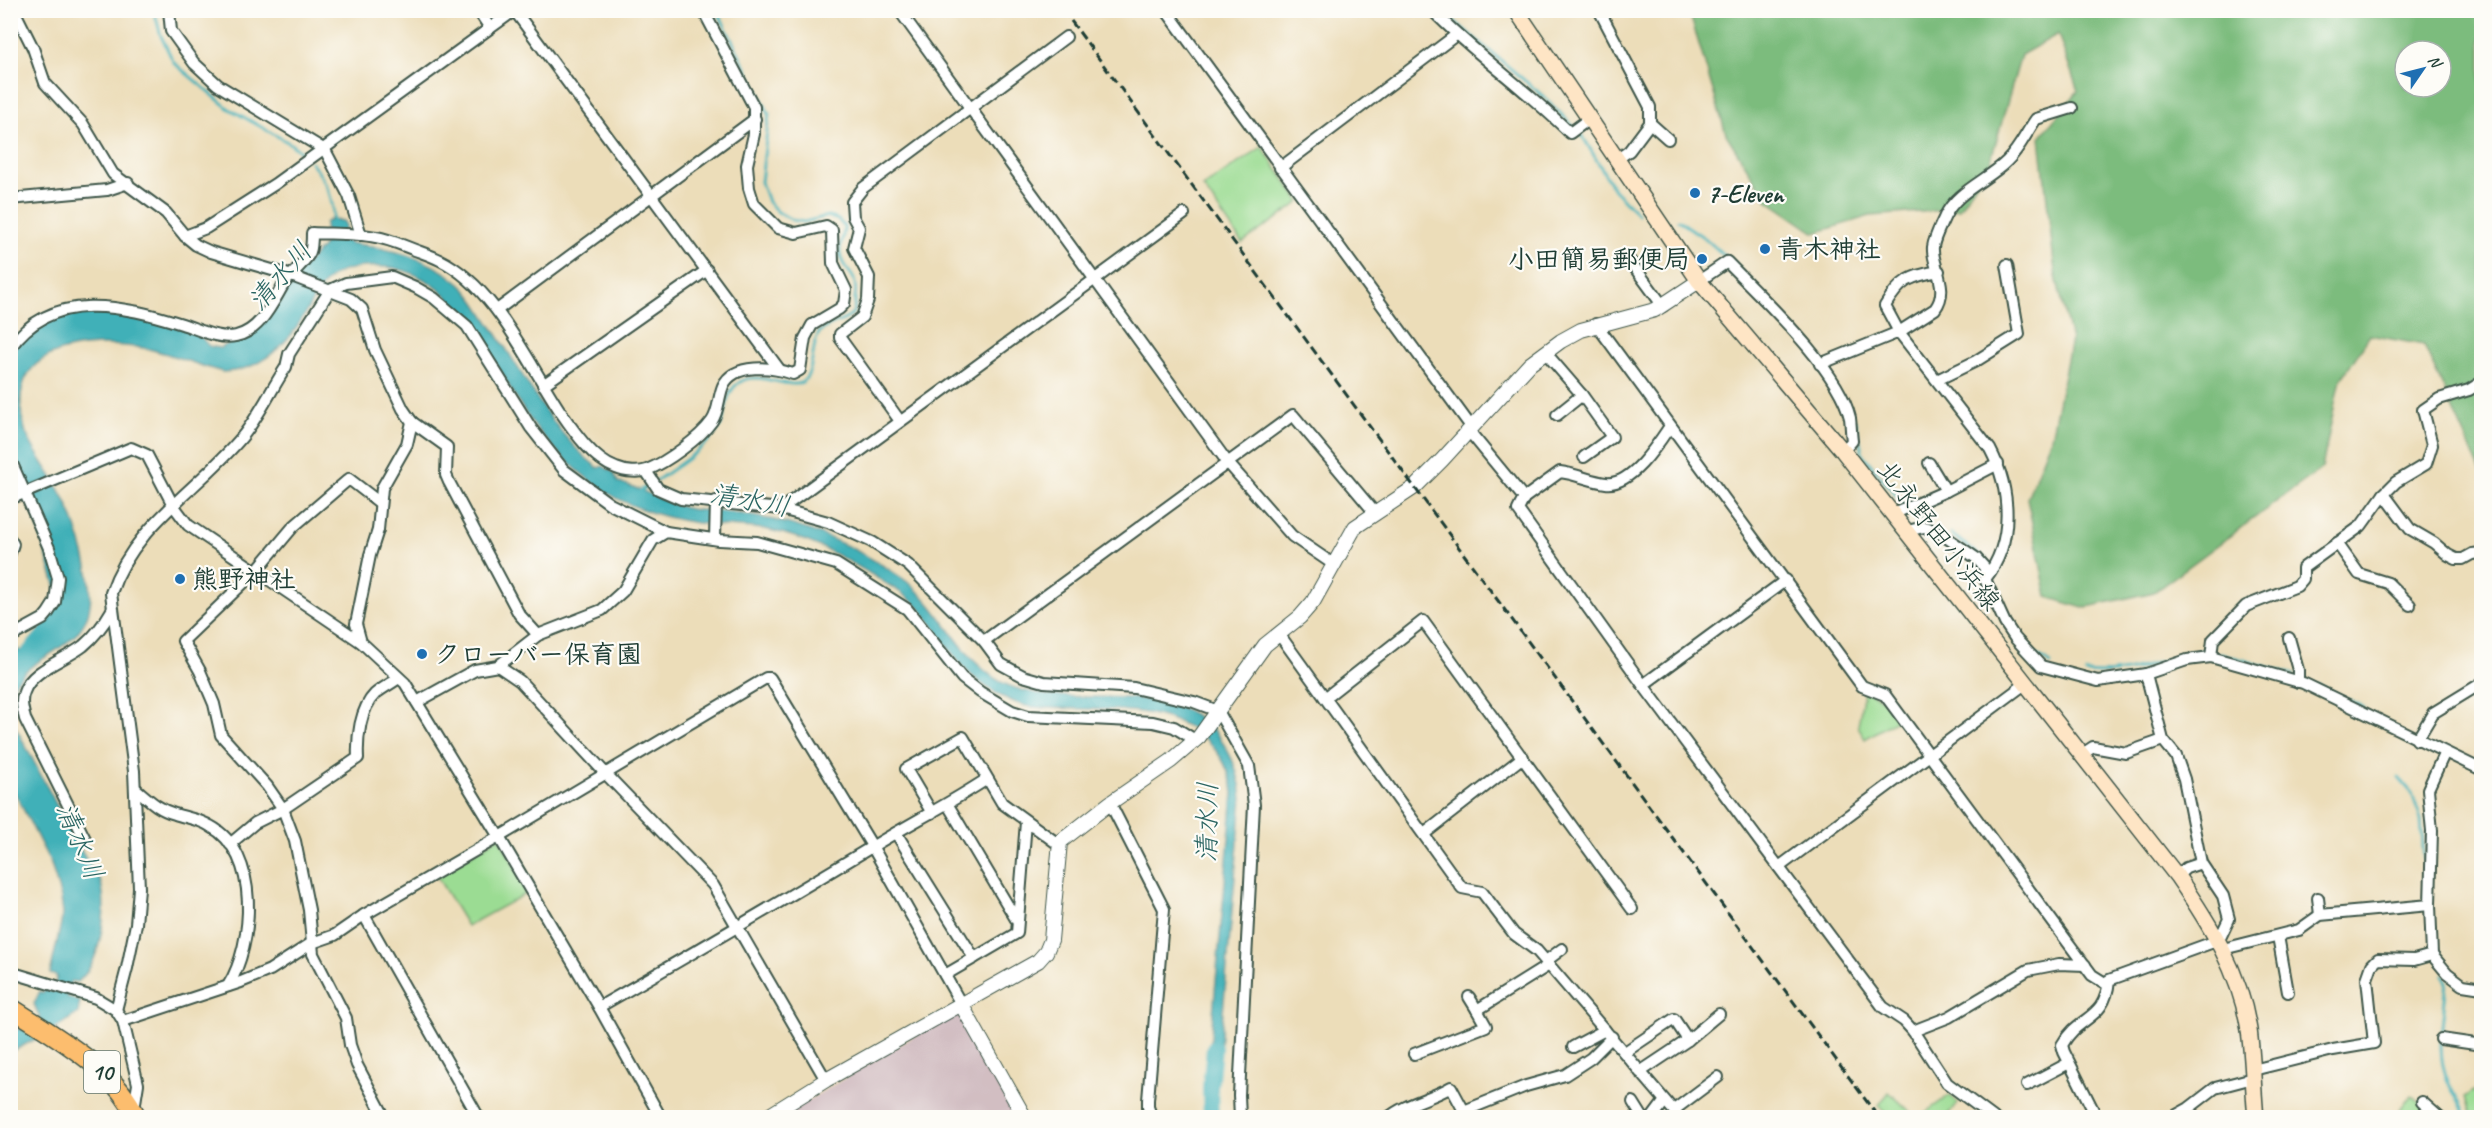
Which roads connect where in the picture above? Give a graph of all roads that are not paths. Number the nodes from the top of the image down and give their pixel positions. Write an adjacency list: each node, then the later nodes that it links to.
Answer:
1 (14, 10): 23 (street)
2 (170, 10): 20 (street)
3 (478, 10): 11 (street)
4 (515, 10): 11 (street); 24 (street)
5 (703, 10): 16 (street)
6 (899, 10): 14 (street)
7 (1166, 10): 22 (street)
8 (1432, 10): 12 (street)
9 (1516, 10): 17 (main road, 北永野田小浜線)
10 (1599, 10): 18 (street)
11 (490, 28): 20 (street)
12 (1456, 35): 17 (street); 22 (street)
13 (1066, 37): 14 (street)
14 (970, 108): 34 (street); 50 (street)
15 (2072, 108): 32 (street)
16 (755, 119): 24 (street); 44 (street)
17 (1585, 122): 21 (main road, 北永野田小浜線)
18 (1650, 123): 19 (street); 21 (street)
19 (1668, 139)
20 (321, 152): 27 (street); 28 (street)
21 (1616, 160): 35 (main road, 北永野田小浜線)
22 (1280, 168): 53 (street)
23 (128, 183): 25 (street); 28 (street)
24 (652, 194): 31 (street); 38 (street)
25 (10, 199)
26 (1185, 214): 34 (street)
27 (361, 235): 33 (street); 38 (street)
28 (185, 236): 33 (street)
29 (1627, 257): 37 (street)
30 (2007, 266): 45 (street)
31 (708, 270): 44 (street); 47 (street)
32 (1939, 271): 40 (street); 40 (street)
33 (289, 275): 36 (street); 41 (street)
34 (1094, 280): 50 (street); 57 (street)
35 (1699, 281): 37 (street); 43 (street); 54 (main road, 北永野田小浜線)
36 (330, 290): 51 (street); 68 (street); 73 (street)
37 (1663, 306): 39 (street)
38 (496, 310): 47 (street)
39 (1596, 324): 42 (street); 52 (street)
40 (1899, 332): 43 (street); 45 (street)
41 (10, 348)
42 (1545, 352): 48 (street); 53 (street)
43 (1824, 362): 54 (street)
44 (779, 369): 60 (street)
45 (1937, 380): 59 (street)
46 (2481, 382): 63 (street)
47 (543, 385): 60 (street)
48 (1582, 395): 49 (street); 55 (street)
49 (1557, 415)
50 (900, 421): 69 (street)
51 (412, 422): 67 (street); 86 (street)
52 (1670, 426): 64 (street); 82 (street)
53 (1470, 429): 64 (street); 71 (street)
54 (1843, 451): 70 (main road, 北永野田小浜線)
55 (1584, 457)
56 (10, 459): 62 (street)
57 (1228, 463): 71 (street); 79 (street); 90 (street)
58 (1929, 463): 61 (street)
59 (1998, 464): 61 (street); 81 (street)
60 (646, 471): 66 (street)
61 (1946, 491): 70 (street)
62 (24, 492): 65 (street); 68 (street); 87 (street)
63 (2384, 494): 76 (street); 78 (street)
64 (1524, 498): 100 (street)
65 (10, 499)
66 (716, 501): 69 (street); 75 (street)
67 (380, 503): 80 (street); 91 (street)
68 (173, 505): 80 (street); 84 (street)
69 (781, 509): 90 (street)
70 (1902, 510): 72 (main road, 北永野田小浜線)
71 (1375, 513): 79 (street)
72 (1907, 531): 81 (street); 92 (main road, 北永野田小浜線)
73 (666, 532): 75 (street); 86 (street)
74 (10, 539): 77 (street)
75 (715, 539): 104 (street)
76 (2337, 543): 83 (street); 93 (street)
77 (10, 553)
78 (2481, 553)
79 (1333, 564): 85 (street)
80 (256, 571): 91 (street); 117 (street)
81 (1988, 575): 88 (street)
82 (1785, 580): 100 (street); 107 (street)
83 (2410, 605)
84 (112, 610): 114 (street); 123 (street)
85 (1279, 634): 101 (street); 103 (street)
86 (538, 635): 94 (street)
87 (10, 637)
88 (2015, 638): 92 (street); 95 (street)
89 (2289, 639): 97 (street)
90 (984, 641): 103 (street)
91 (361, 642): 96 (street)
92 (2000, 652): 99 (main road, 北永野田小浜線)
93 (2211, 657): 95 (street); 97 (street)
94 (498, 666): 102 (street); 112 (street)
95 (2146, 674): 105 (street)
96 (399, 678): 102 (street); 117 (street)
97 (2298, 682): 106 (street)
98 (2481, 683): 106 (street)
99 (2025, 684): 107 (street); 109 (main road, 北永野田小浜線)
100 (1643, 685): 128 (street)
101 (1325, 698): 110 (street); 121 (street)
102 (417, 702): 122 (street)
103 (1216, 714): 104 (street); 185 (street)
104 (1197, 738): 115 (street)
105 (2163, 740): 109 (street); 127 (street)
106 (2416, 740): 108 (street)
107 (1930, 753): 128 (street); 144 (street)
108 (2444, 754): 111 (street); 131 (street)
109 (2081, 755): 129 (main road, 北永野田小浜線)
110 (1523, 757): 121 (street); 132 (street)
111 (2481, 770)
112 (605, 773): 122 (street); 126 (street); 136 (street)
113 (987, 779): 116 (street); 118 (street); 119 (street)
114 (136, 789): 124 (street); 155 (street)
115 (1110, 803): 125 (street); 184 (street)
116 (948, 805): 118 (street); 135 (street)
117 (283, 809): 124 (street); 138 (street)
118 (933, 813): 120 (street)
119 (1026, 822): 125 (street); 135 (street)
120 (897, 833): 126 (street); 142 (street)
121 (1424, 834): 143 (street)
122 (500, 837): 133 (street); 153 (street)
123 (85, 839)
124 (230, 844): 148 (street)
125 (1058, 844): 152 (street)
126 (872, 846): 136 (street); 146 (street)
127 (2201, 863): 129 (street); 139 (street)
128 (1779, 867): 159 (street)
129 (2177, 876): 139 (main road, 北永野田小浜線)
130 (2318, 898): 134 (street)
131 (2430, 905): 134 (street); 141 (street)
132 (1632, 909)
133 (364, 915): 138 (street); 180 (street)
134 (2320, 915): 137 (street)
135 (1017, 921): 142 (street)
136 (739, 928): 153 (street); 171 (street)
137 (2278, 936): 139 (street); 150 (street)
138 (312, 943): 148 (street); 179 (street)
139 (2221, 944): 147 (street); 169 (main road, 北永野田小浜線)
140 (1562, 949): 143 (street)
141 (2428, 957): 149 (street); 169 (street)
142 (974, 958): 146 (street)
143 (1548, 963): 156 (street); 160 (street)
144 (2085, 965): 147 (street); 159 (street)
145 (10, 972): 155 (street)
146 (945, 975): 152 (street)
147 (2109, 985): 167 (street)
148 (228, 986): 158 (street)
149 (2481, 988)
150 (2288, 992)
151 (1469, 997): 156 (street)
152 (961, 1004): 171 (street); 183 (street)
153 (599, 1007): 181 (street)
154 (10, 1008): 176 (highway, 10)
155 (116, 1010): 158 (street)
156 (1477, 1010): 166 (street)
157 (1719, 1014): 162 (street)
158 (123, 1021): 176 (street)
159 (1913, 1031): 188 (street)
160 (1609, 1033): 164 (street); 165 (street); 186 (street)
161 (2441, 1039): 163 (street)
162 (1688, 1040): 165 (street); 168 (street)
163 (2481, 1045)
164 (1573, 1047)
165 (1625, 1052): 168 (street)
166 (1414, 1054)
167 (2069, 1063): 172 (street); 189 (street)
168 (1640, 1072): 174 (street)
169 (2253, 1074): 190 (street); 191 (main road, 北永野田小浜線)
170 (1718, 1077): 177 (street)
171 (826, 1080): 182 (street)
172 (2027, 1085)
173 (1633, 1102): 178 (street)
174 (1664, 1102): 177 (street); 187 (street)
175 (2422, 1102): 192 (street)
176 (136, 1114)
177 (1677, 1114)
178 (1638, 1116)
179 (385, 1118)
180 (479, 1118)
181 (661, 1118)
182 (765, 1118)
183 (1025, 1118)
184 (1152, 1118)
185 (1240, 1118)
186 (1388, 1118)
187 (1652, 1118)
188 (1994, 1118)
189 (2097, 1118)
190 (2171, 1118)
191 (2256, 1118)
192 (2440, 1118)

